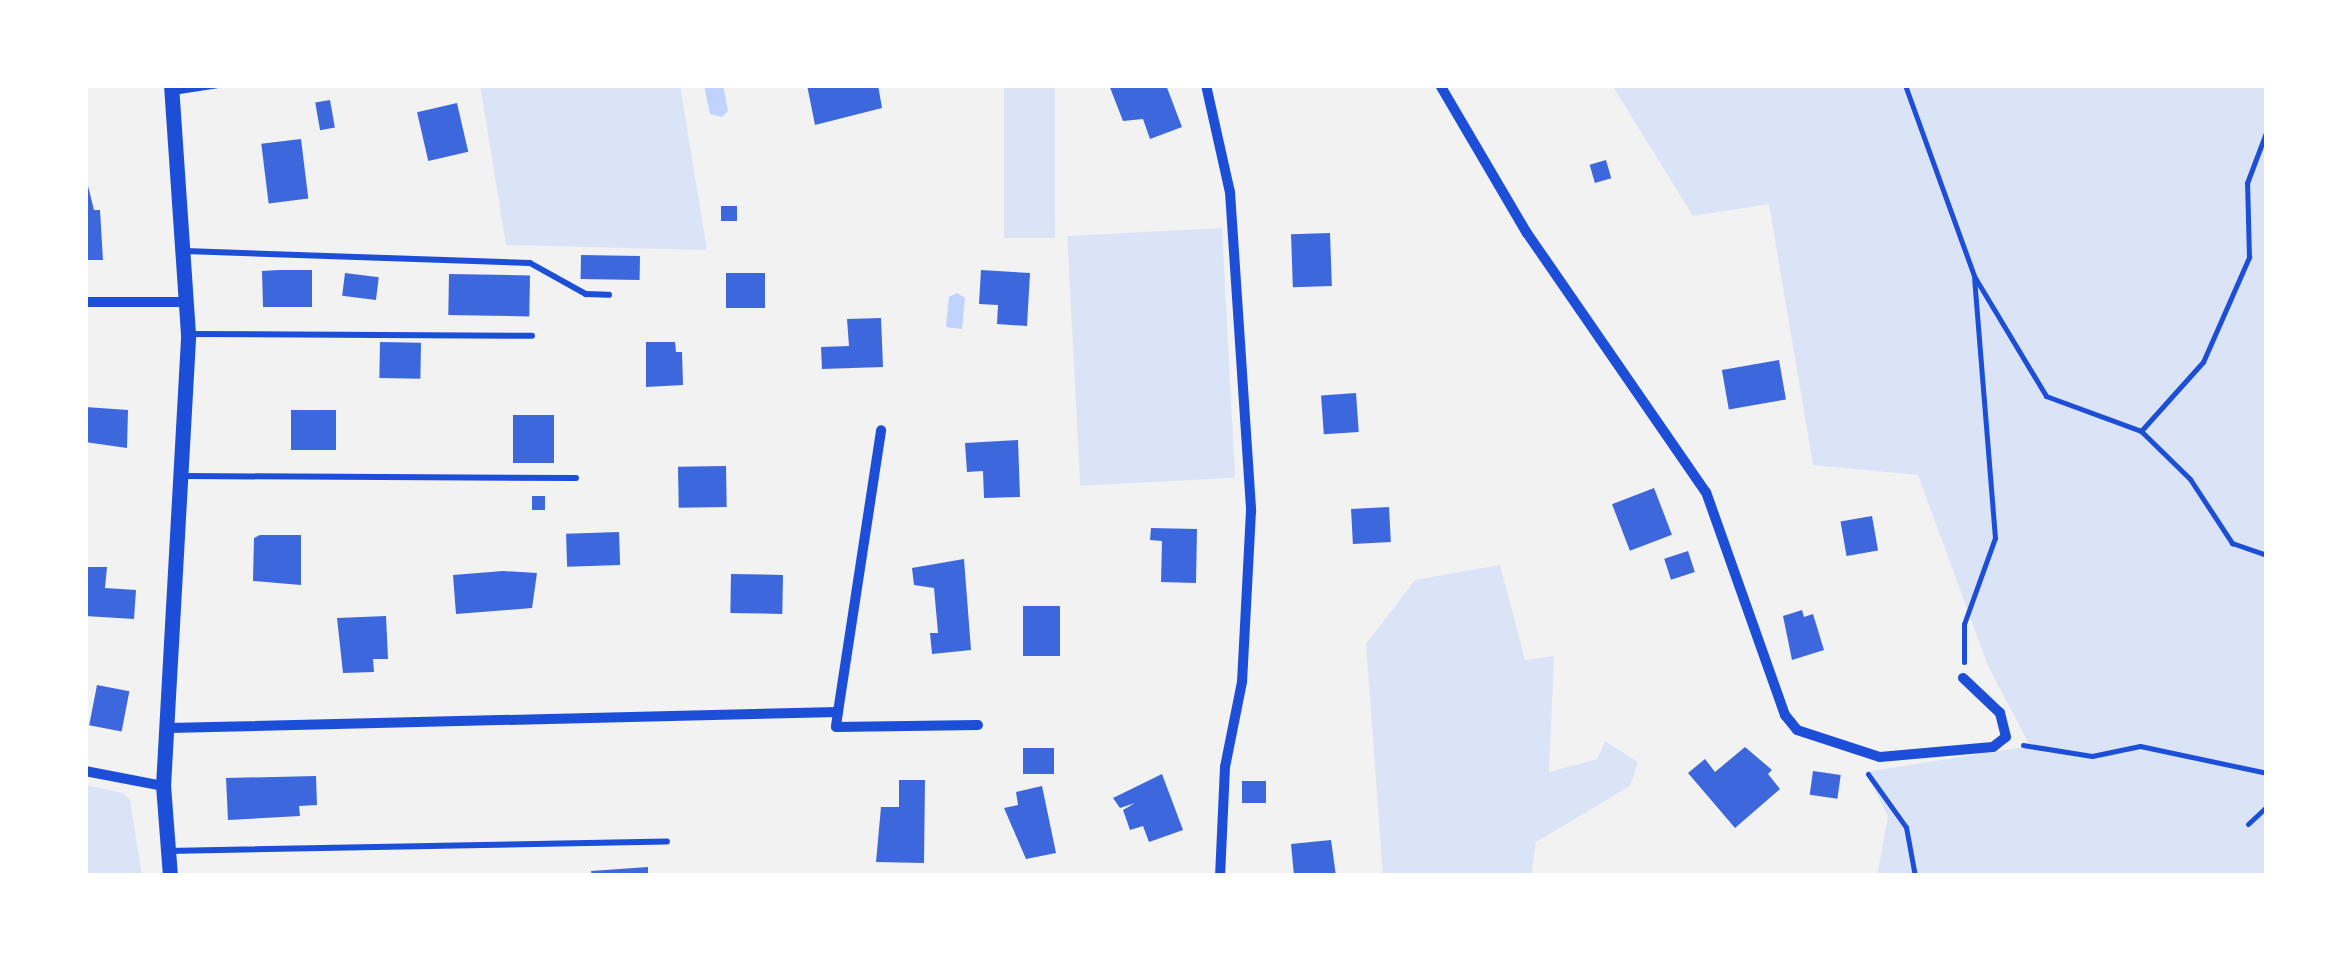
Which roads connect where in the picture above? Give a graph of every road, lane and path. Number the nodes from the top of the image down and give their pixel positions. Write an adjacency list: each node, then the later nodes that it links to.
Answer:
1 (218, 85): 5 (lane)
2 (1206, 85): 33 (street)
3 (1440, 85): 24 (street)
4 (1905, 85): 8 (path)
5 (171, 88): 7 (street)
6 (2267, 130): 15 (path)
7 (185, 252): 9 (lane); 11 (street)
8 (1974, 276): 15 (path); 19 (path)
9 (609, 295)
10 (85, 302): 11 (street)
11 (187, 302): 12 (street)
12 (188, 334): 13 (lane); 16 (street)
13 (532, 336)
14 (881, 430): 20 (street)
15 (2141, 431): 18 (path)
16 (183, 476): 17 (lane); 22 (street)
17 (576, 478)
18 (2267, 555)
19 (1964, 678): 23 (street)
20 (838, 712): 21 (street); 22 (street)
21 (978, 724)
22 (170, 728): 27 (street)
23 (2006, 737): 24 (street); 26 (path)
24 (1852, 751): 34 (path)
25 (85, 771): 27 (street)
26 (2267, 774)
27 (164, 786): 31 (street)
28 (2267, 806): 29 (path)
29 (2248, 824)
30 (667, 841): 31 (lane)
31 (168, 852): 32 (street)
32 (170, 876)
33 (1220, 876)
34 (1915, 876)

